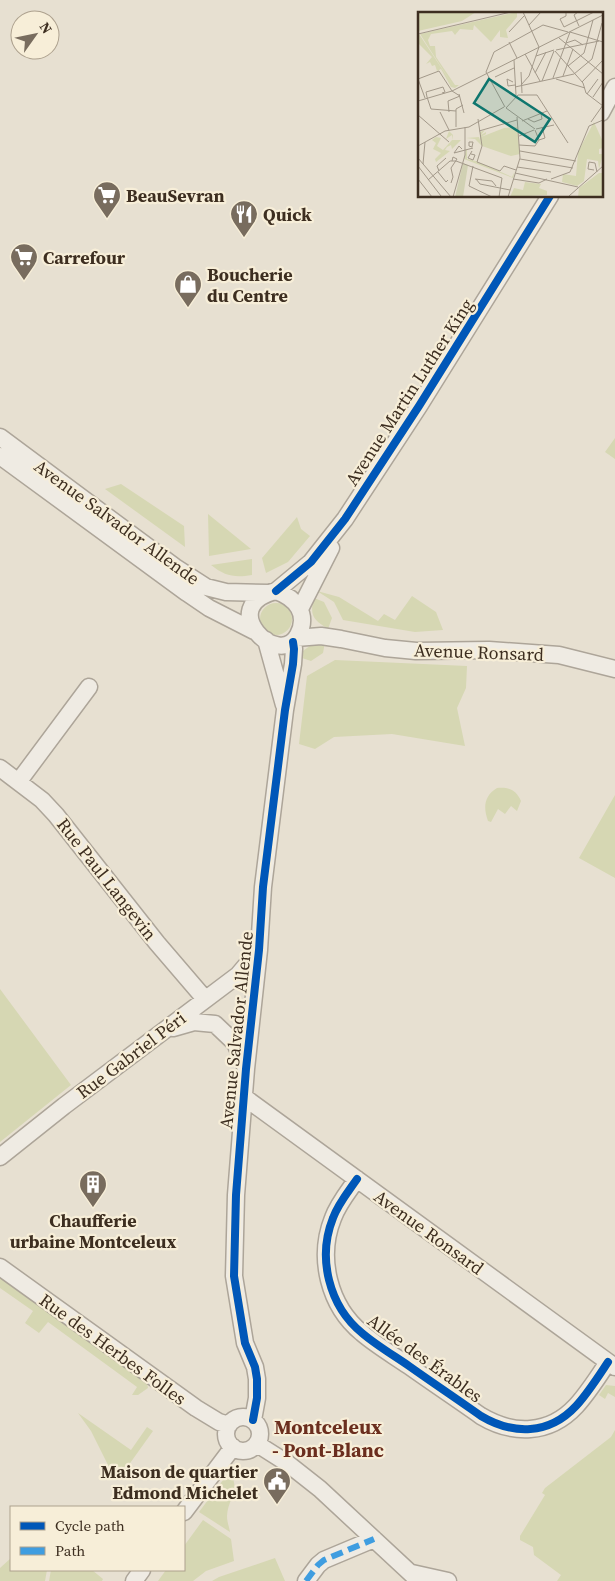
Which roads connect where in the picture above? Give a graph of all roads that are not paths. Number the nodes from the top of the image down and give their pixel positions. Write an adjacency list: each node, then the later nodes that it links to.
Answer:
1 (615, 87): 2 (street)
2 (602, 111)
3 (549, 198): 6 (street, Avenue Martin Luther King)
4 (0, 437): 7 (street, Avenue Salvador Allende)
5 (0, 456): 9 (street, Avenue Salvador Allende)
6 (345, 519): 7 (street, Avenue Martin Luther King); 8 (street, Avenue Martin Luther King)
7 (273, 592): 8 (street); 9 (street)
8 (301, 612): 10 (street, Avenue Ronsard); 11 (street)
9 (260, 636): 11 (street); 14 (street, Avenue Salvador Allende)
10 (341, 639): 11 (street, Avenue Ronsard); 12 (street, Avenue Ronsard)
11 (294, 640): 14 (street, Avenue Salvador Allende)
12 (615, 669)
13 (89, 687): 16 (street)
14 (286, 710): 17 (street, Avenue Salvador Allende)
15 (0, 768): 16 (street, Rue Paul Langevin)
16 (19, 781): 18 (street, Rue Paul Langevin)
17 (259, 950): 18 (street, Rue Gabriel Péri); 20 (street, Avenue Salvador Allende)
18 (205, 999): 19 (street, Rue Gabriel Péri)
19 (164, 1031): 20 (street); 22 (street, Rue Gabriel Péri)
20 (246, 1069): 21 (street, Avenue Salvador Allende)
21 (244, 1097): 23 (street, Avenue Ronsard); 26 (street, Avenue Salvador Allende)
22 (0, 1157)
23 (357, 1179): 25 (street, Avenue Ronsard); 25 (street, Allée des Érables)
24 (0, 1267): 27 (street, Rue des Herbes Folles)
25 (612, 1364)
26 (253, 1420): 27 (street); 28 (street)
27 (229, 1425): 29 (street)
28 (257, 1444): 29 (street); 31 (street)
29 (233, 1448): 30 (street)
30 (185, 1511)
31 (374, 1539): 32 (street); 33 (street)
32 (415, 1577): 34 (street)
33 (306, 1581)
34 (448, 1581)

